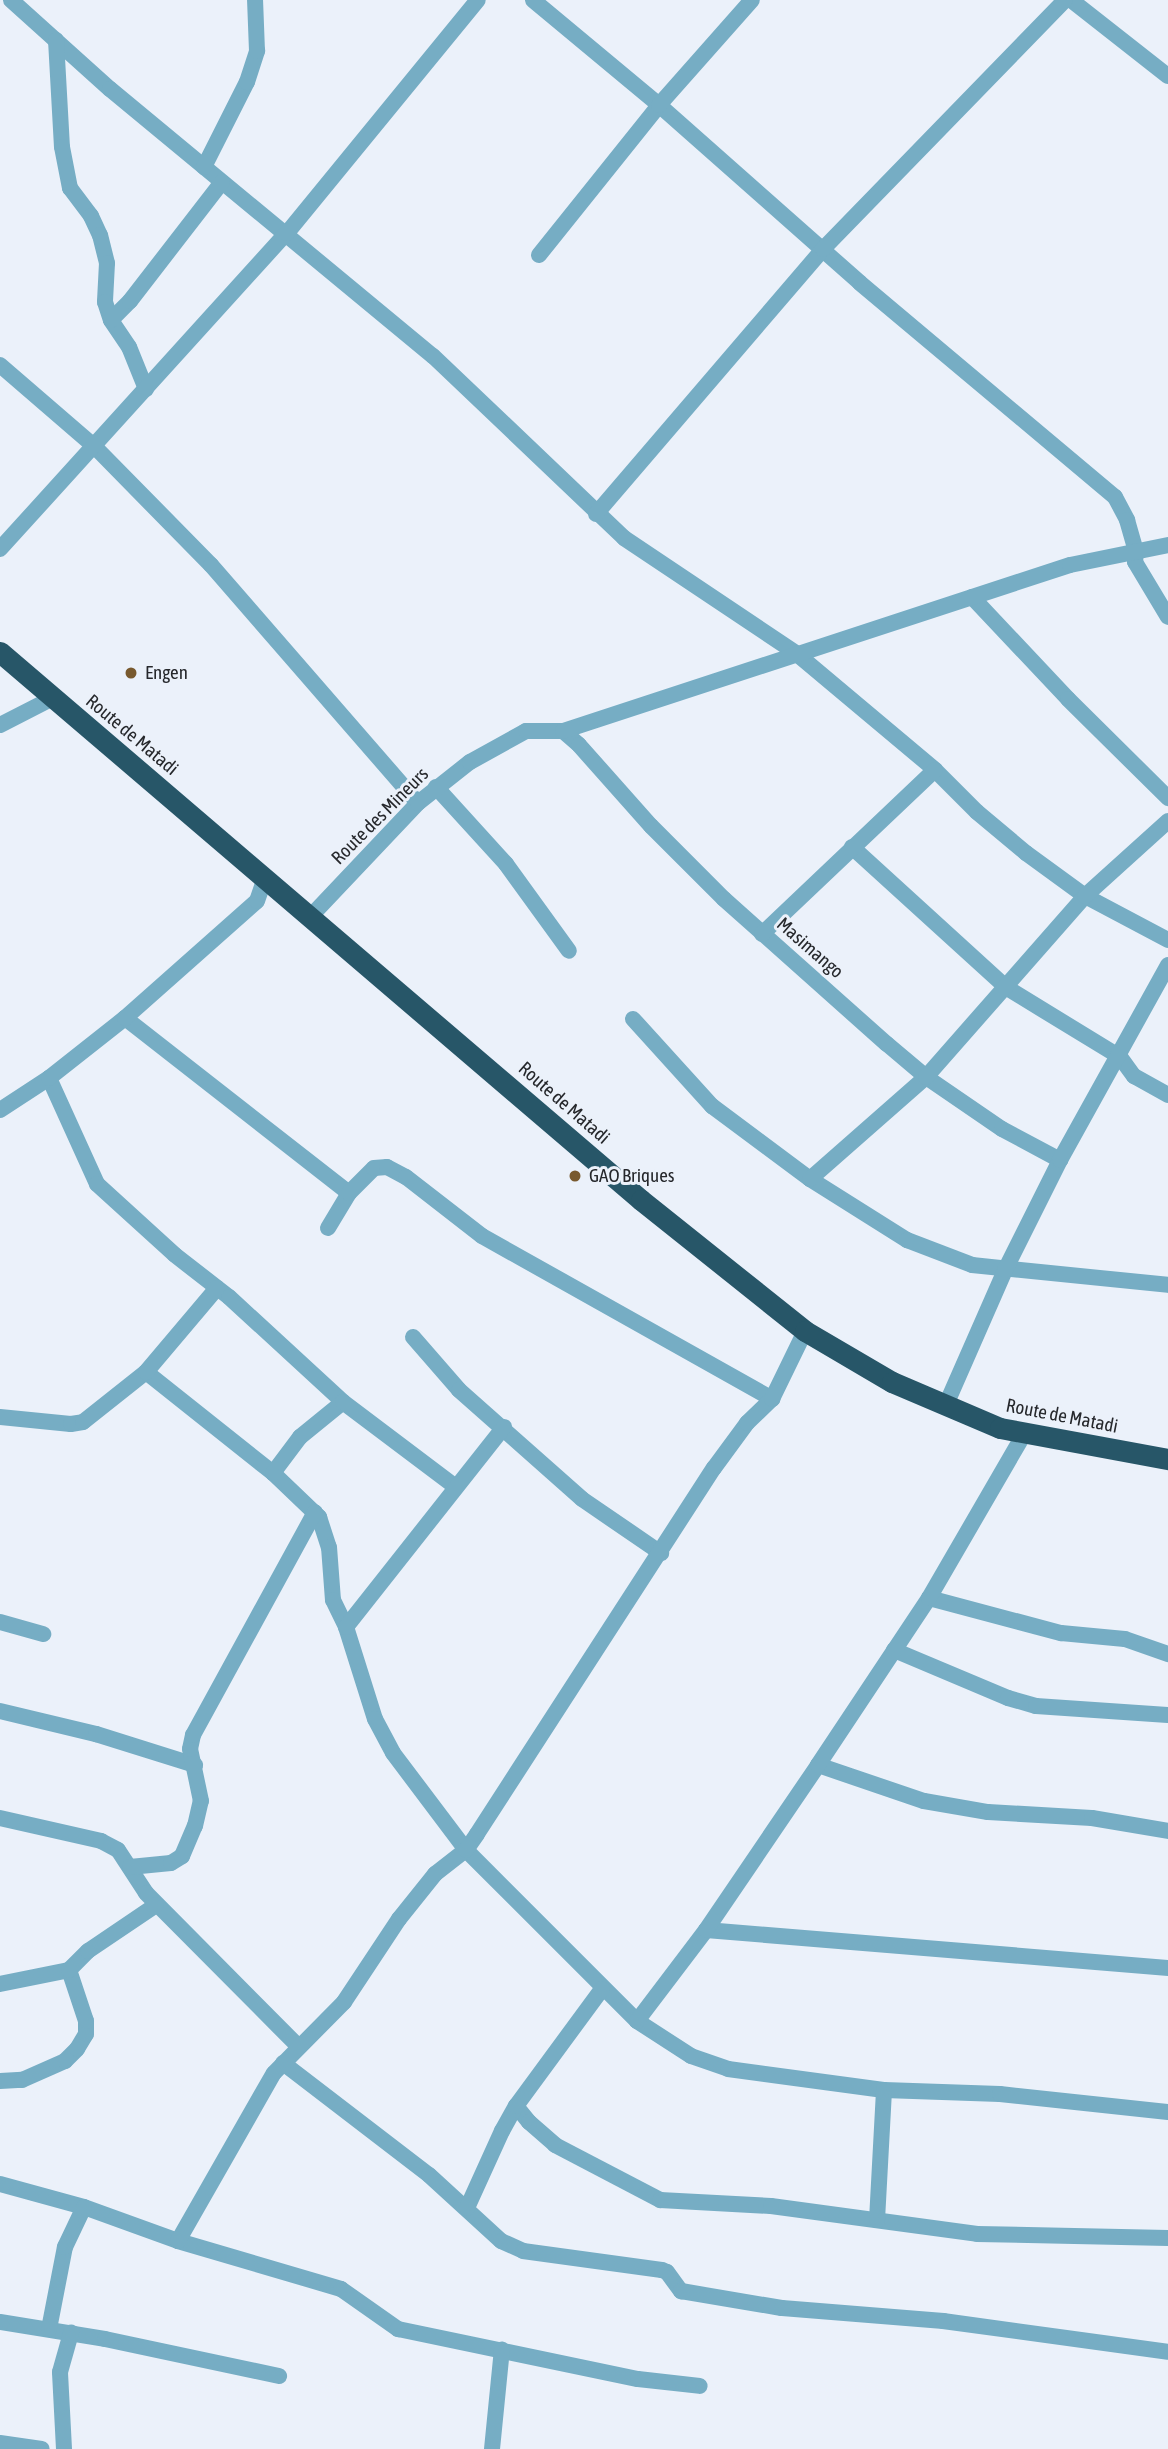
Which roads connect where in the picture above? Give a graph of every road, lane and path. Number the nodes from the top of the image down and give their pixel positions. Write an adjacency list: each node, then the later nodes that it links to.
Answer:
1 (11, 0): 8 (street)
2 (256, 0): 11 (street)
3 (478, 0): 13 (street)
4 (533, 0): 10 (street)
5 (752, 0): 10 (street)
6 (1065, 0): 14 (street)
7 (1071, 0): 9 (street)
8 (56, 40): 11 (street); 16 (street)
9 (1168, 76)
10 (659, 105): 14 (street); 15 (street)
11 (204, 167): 12 (street)
12 (222, 182): 13 (street); 16 (street)
13 (287, 233): 18 (street); 20 (street)
14 (823, 249): 20 (street); 23 (street)
15 (539, 255)
16 (111, 320): 18 (street)
17 (0, 365): 19 (street)
18 (146, 388): 19 (street)
19 (94, 446): 22 (street); 34 (street)
20 (596, 514): 27 (street)
21 (1168, 545): 23 (street, Route des Mineurs)
22 (0, 548)
23 (1136, 551): 24 (street, Route des Mineurs); 25 (street)
24 (972, 597): 27 (street, Route des Mineurs); 33 (street)
25 (1168, 617)
26 (0, 652): 28 (highway, Route de Matadi)
27 (797, 654): 30 (street, Route des Mineurs); 31 (street)
28 (53, 698): 29 (street); 37 (highway, Route de Matadi)
29 (0, 725)
30 (563, 731): 32 (street, Route des Mineurs); 40 (street, Masimango)
31 (935, 770): 36 (street); 38 (street)
32 (436, 787): 34 (street, Route des Mineurs); 42 (street)
33 (1168, 798)
34 (418, 803): 39 (street, Route des Mineurs)
35 (1168, 821): 38 (street)
36 (852, 847): 40 (street); 44 (street)
37 (265, 878): 39 (highway, Route de Matadi); 45 (street)
38 (1085, 895): 41 (street); 44 (street)
39 (311, 916): 59 (highway, Route de Matadi)
40 (762, 934): 48 (street, Masimango)
41 (1168, 940)
42 (569, 951)
43 (1168, 965): 47 (street)
44 (1007, 988): 47 (street); 48 (street)
45 (125, 1018): 49 (street); 54 (street)
46 (633, 1019): 53 (street)
47 (1120, 1057): 50 (street); 52 (street)
48 (926, 1077): 52 (street, Masimango); 53 (street)
49 (49, 1078): 51 (street); 58 (street)
50 (1168, 1095)
51 (0, 1110)
52 (1060, 1160): 56 (street)
53 (810, 1179): 56 (street)
54 (349, 1193): 55 (street); 62 (street)
55 (328, 1228)
56 (1005, 1270): 57 (street); 64 (street)
57 (1166, 1280)
58 (217, 1288): 61 (street); 63 (street)
59 (805, 1331): 62 (street); 64 (highway, Route de Matadi)
60 (412, 1337): 66 (street)
61 (146, 1372): 65 (street); 69 (street)
62 (772, 1399): 72 (street)
63 (343, 1402): 69 (street); 70 (street)
64 (945, 1407): 67 (highway, Route de Matadi)
65 (0, 1417)
66 (504, 1427): 70 (street); 72 (street)
67 (1024, 1434): 68 (highway, Route de Matadi); 73 (street)
68 (1168, 1459)
69 (273, 1473): 71 (street)
70 (456, 1487): 75 (street)
71 (315, 1512): 75 (street); 81 (street)
72 (661, 1553): 85 (street)
73 (929, 1598): 77 (street); 78 (street)
74 (0, 1622): 76 (street)
75 (345, 1627): 85 (street)
76 (43, 1634)
77 (894, 1650): 80 (street); 82 (street)
78 (1168, 1654)
79 (0, 1711): 81 (street)
80 (1168, 1716)
81 (195, 1765): 86 (street)
82 (818, 1765): 84 (street); 88 (street)
83 (0, 1818): 86 (street)
84 (1168, 1831)
85 (466, 1850): 92 (street); 94 (street)
86 (130, 1867): 87 (street)
87 (156, 1905): 90 (street); 94 (street)
88 (706, 1930): 89 (street); 93 (street)
89 (1168, 1968)
90 (69, 1970): 91 (street); 96 (street)
91 (0, 1984)
92 (602, 1989): 93 (street); 98 (street)
93 (637, 2021): 97 (street)
94 (299, 2047): 95 (street)
95 (283, 2063): 102 (street); 105 (street)
96 (0, 2081)
97 (884, 2090): 99 (street); 103 (street)
98 (516, 2106): 102 (street); 103 (street)
99 (1168, 2112)
100 (0, 2184): 101 (street)
101 (84, 2207): 105 (street); 107 (street)
102 (467, 2208): 110 (street)
103 (877, 2220): 104 (street)
104 (1168, 2238)
105 (177, 2241): 109 (street)
106 (0, 2322): 107 (street)
107 (49, 2329): 108 (street)
108 (71, 2333): 111 (street); 115 (street)
109 (502, 2350): 112 (street); 116 (street)
110 (1168, 2352)
111 (279, 2376)
112 (700, 2386)
113 (0, 2443): 114 (street)
114 (42, 2449)
115 (64, 2449)
116 (492, 2449)

